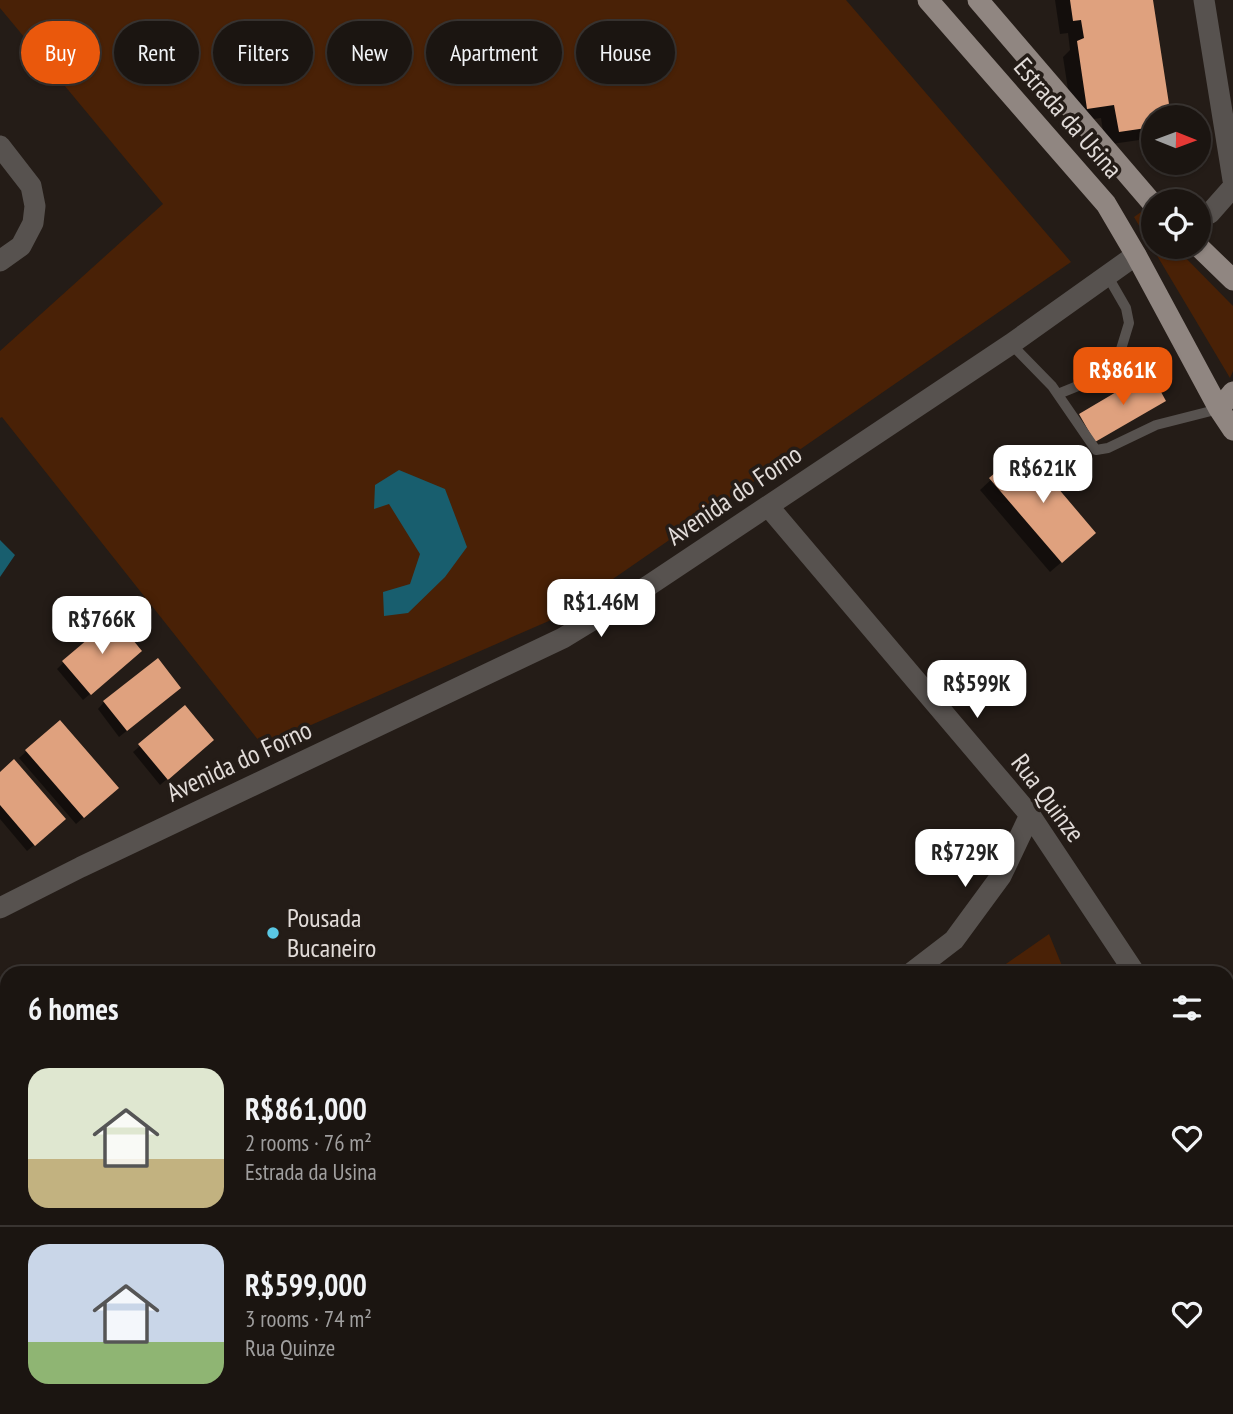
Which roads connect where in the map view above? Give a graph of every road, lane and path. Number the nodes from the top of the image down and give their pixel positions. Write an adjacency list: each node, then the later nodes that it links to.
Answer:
1 (928, 0): 9 (main road, Estrada da Usina)
2 (1204, 0): 5 (street)
3 (988, 4): 7 (main road, Estrada da Usina)
4 (0, 146): 11 (street)
5 (1233, 180)
6 (1233, 187): 8 (street)
7 (1141, 189)
8 (1211, 212)
9 (1136, 255): 12 (street, Avenida do Forno); 17 (main road, Estrada da Usina)
10 (1211, 259): 13 (main road)
11 (0, 261)
12 (1107, 275): 14 (street, Avenida do Forno); 16 (lane)
13 (1233, 280)
14 (1011, 344): 16 (lane); 19 (street, Avenida do Forno)
15 (1233, 392): 17 (main road)
16 (1058, 394): 17 (lane)
17 (1219, 409): 18 (main road, Estrada da Usina)
18 (1233, 430)
19 (768, 506): 20 (street, Rua Quinze); 21 (street, Avenida do Forno)
20 (1030, 815): 22 (street); 23 (street, Rua Quinze)
21 (0, 908)
22 (920, 966)
23 (1130, 966)

